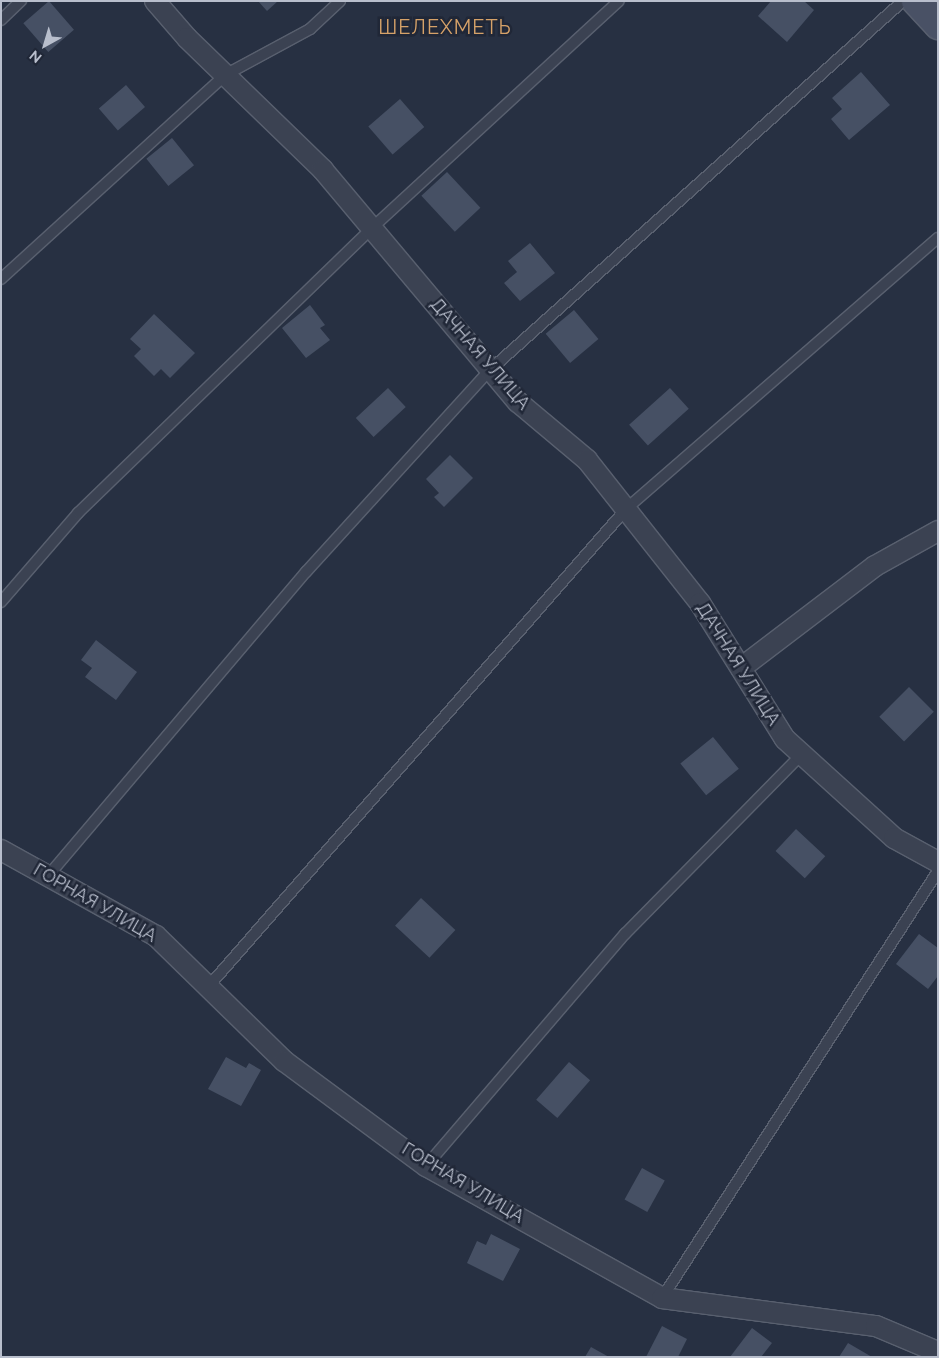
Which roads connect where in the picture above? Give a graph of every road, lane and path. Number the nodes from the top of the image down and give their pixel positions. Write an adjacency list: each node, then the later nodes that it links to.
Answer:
1 (21, 1): 7 (lane)
2 (155, 1): 9 (street, ДАЧНАЯ УЛИЦА)
3 (340, 1): 9 (lane)
4 (619, 1): 10 (lane)
5 (903, 1): 13 (lane)
6 (916, 1): 8 (street)
7 (1, 20)
8 (938, 25)
9 (225, 75): 10 (street, ДАЧНАЯ УЛИЦА); 12 (lane)
10 (372, 228): 13 (street, ДАЧНАЯ УЛИЦА); 16 (lane)
11 (938, 238): 14 (lane)
12 (1, 279)
13 (490, 370): 14 (street, ДАЧНАЯ УЛИЦА); 22 (lane)
14 (626, 510): 17 (street, ДАЧНАЯ УЛИЦА); 23 (lane)
15 (938, 531): 17 (street)
16 (1, 602)
17 (741, 668): 18 (street, ДАЧНАЯ УЛИЦА)
18 (801, 755): 20 (street, ДАЧНАЯ УЛИЦА); 24 (lane)
19 (1, 850): 22 (street, ГОРНАЯ УЛИЦА)
20 (938, 862)
21 (938, 871): 25 (lane)
22 (48, 876): 23 (street, ГОРНАЯ УЛИЦА)
23 (208, 987): 24 (street, ГОРНАЯ УЛИЦА)
24 (426, 1166): 25 (street, ГОРНАЯ УЛИЦА)
25 (662, 1298): 26 (street, ГОРНАЯ УЛИЦА)
26 (938, 1352)

